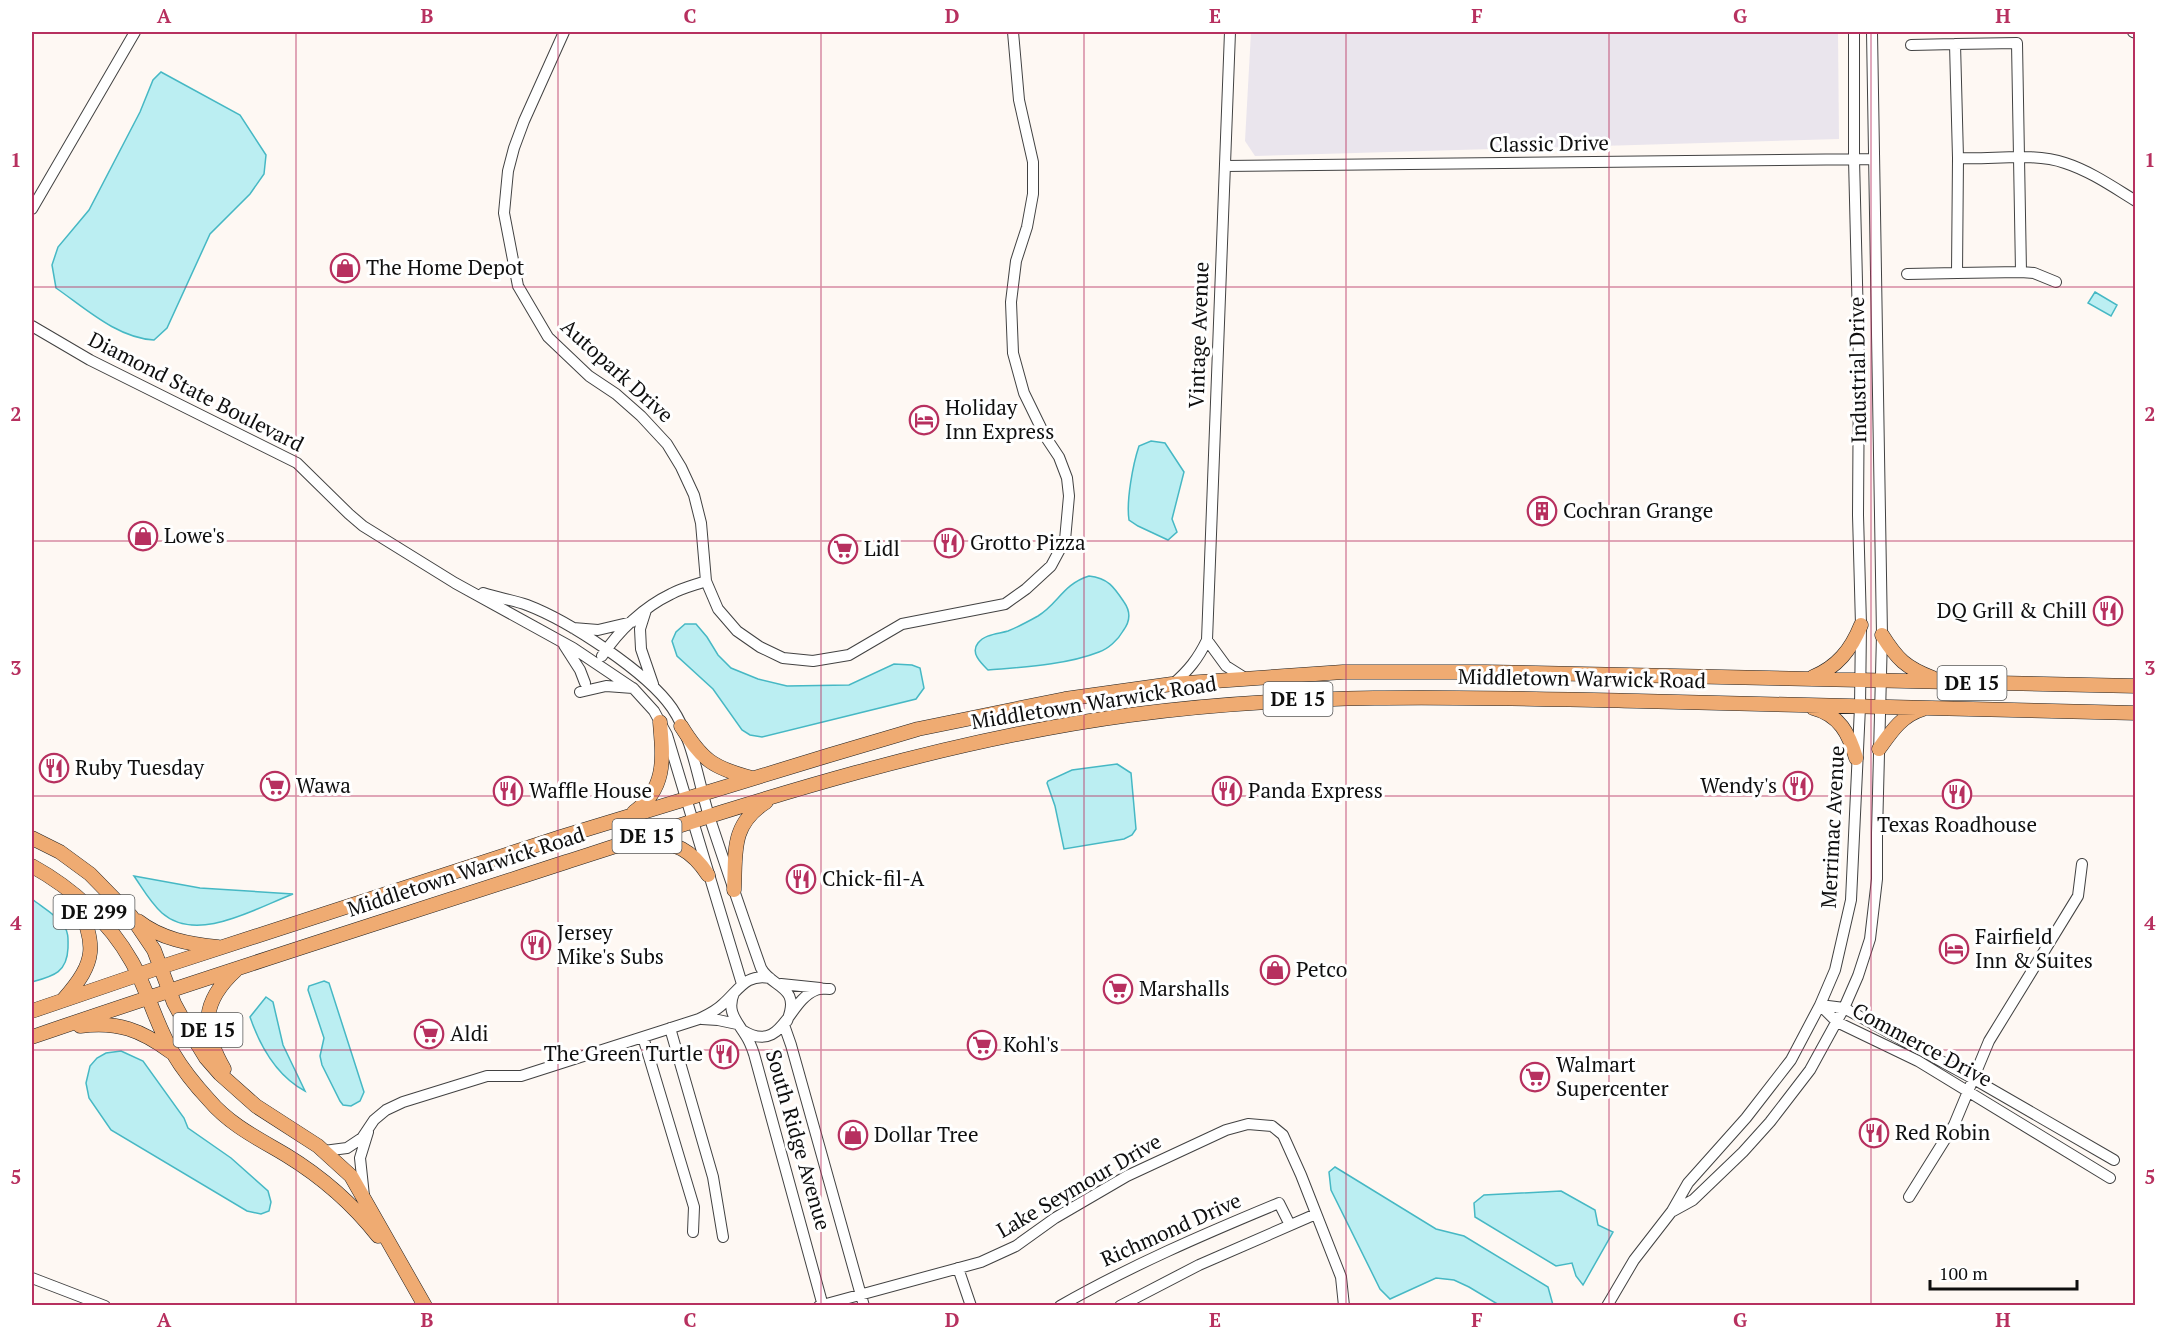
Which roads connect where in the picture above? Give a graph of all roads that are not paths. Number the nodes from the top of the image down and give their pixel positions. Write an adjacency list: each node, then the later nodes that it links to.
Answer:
1 (135, 32): 15 (street)
2 (564, 32): 21 (street, Autopark Drive)
3 (1013, 32): 21 (street, Autopark Drive)
4 (1230, 32): 13 (street, Vintage Avenue)
5 (1854, 32): 11 (street, Industrial Drive)
6 (1872, 32): 12 (street, Industrial Drive)
7 (1956, 44): 8 (street); 9 (street); 10 (street)
8 (1911, 45)
9 (2019, 157): 10 (street); 14 (street); 16 (street)
10 (1958, 158): 17 (street)
11 (1854, 159): 12 (street, Classic Drive); 13 (street, Classic Drive); 25 (street, Industrial Drive)
12 (1874, 159): 27 (street, Industrial Drive)
13 (1225, 166): 28 (street, Vintage Avenue)
14 (2136, 201)
15 (32, 209)
16 (2021, 272): 17 (street); 19 (street)
17 (1958, 273): 18 (street)
18 (1906, 274)
19 (2056, 282)
20 (32, 326): 22 (street, Diamond State Boulevard)
21 (706, 581): 23 (street)
22 (455, 583): 26 (street, Diamond State Boulevard); 29 (street, Diamond State Boulevard)
23 (647, 609): 24 (street); 40 (street)
24 (632, 622): 26 (street); 30 (street)
25 (1861, 625): 33 (main road); 34 (street, Industrial Drive)
26 (570, 628): 30 (street, Diamond State Boulevard)
27 (1882, 635): 35 (street, Industrial Drive); 36 (main road)
28 (1207, 640): 32 (street); 37 (street, Vintage Avenue)
29 (562, 643): 31 (street, Diamond State Boulevard); 39 (street)
30 (606, 650): 31 (street); 40 (street, Diamond State Boulevard)
31 (597, 663): 39 (street, Diamond State Boulevard)
32 (1245, 678): 33 (main road, Middletown Warwick Road / DE 15); 37 (main road, Middletown Warwick Road / DE 15)
33 (1808, 679): 34 (main road, Middletown Warwick Road / DE 15)
34 (1859, 680): 35 (main road, Middletown Warwick Road / DE 15); 42 (street, Merrimac Avenue)
35 (1881, 681): 36 (main road, Middletown Warwick Road / DE 15); 43 (street, Industrial Drive)
36 (1943, 682): 38 (main road, Middletown Warwick Road / DE 15)
37 (1172, 684): 50 (main road, Middletown Warwick Road / DE 15)
38 (2136, 686)
39 (634, 688): 46 (street, Diamond State Boulevard)
40 (654, 688): 47 (street, Diamond State Boulevard)
41 (1803, 705): 42 (main road, Middletown Warwick Road / DE 15); 49 (main road); 52 (main road, Middletown Warwick Road / DE 15)
42 (1860, 707): 43 (main road, Middletown Warwick Road / DE 15); 49 (street, Merrimac Avenue)
43 (1880, 707): 44 (main road, Middletown Warwick Road / DE 15); 48 (street, Merrimac Avenue)
44 (1927, 708): 45 (main road, Middletown Warwick Road / DE 15); 48 (main road)
45 (2136, 713)
46 (660, 722): 53 (street, Diamond State Boulevard); 55 (main road)
47 (681, 726): 50 (main road); 51 (street, Diamond State Boulevard)
48 (1879, 750): 76 (street, Merrimac Avenue)
49 (1856, 758): 75 (street, Merrimac Avenue)
50 (754, 778): 51 (main road, Middletown Warwick Road / DE 15)
51 (703, 794): 53 (main road, Middletown Warwick Road / DE 15); 54 (street, Diamond State Boulevard)
52 (779, 795): 54 (main road, Middletown Warwick Road / DE 15); 62 (main road)
53 (686, 799): 55 (main road, Middletown Warwick Road / DE 15); 56 (street, South Ridge Avenue)
54 (710, 816): 56 (main road, Middletown Warwick Road / DE 15); 62 (street)
55 (624, 818): 65 (main road, Middletown Warwick Road / DE 15)
56 (692, 822): 58 (main road, Middletown Warwick Road / DE 15); 61 (street, South Ridge Avenue)
57 (32, 838): 64 (main road, DE 299)
58 (637, 839): 61 (main road); 67 (main road, Middletown Warwick Road / DE 15)
59 (2082, 864): 87 (street)
60 (32, 866): 63 (main road, DE 299)
61 (708, 875): 71 (street, South Ridge Avenue)
62 (734, 890): 69 (street)
63 (74, 894): 68 (main road, DE 299); 74 (main road)
64 (131, 916): 65 (main road, DE 299); 66 (main road)
65 (225, 947): 66 (main road, Middletown Warwick Road / DE 15)
66 (161, 967): 68 (main road, Middletown Warwick Road / DE 15); 72 (main road)
67 (238, 968): 72 (main road, Middletown Warwick Road); 89 (main road, DE 15)
68 (138, 975): 73 (main road, DE 15); 74 (main road, Middletown Warwick Road)
69 (771, 978): 70 (street); 71 (street)
70 (781, 984): 80 (street, South Ridge Avenue); 80 (street)
71 (739, 987): 78 (street); 81 (street, South Ridge Avenue)
72 (170, 990): 73 (main road, Middletown Warwick Road); 89 (main road)
73 (147, 998): 82 (main road, Middletown Warwick Road); 86 (main road, DE 15)
74 (62, 1001): 77 (main road, Middletown Warwick Road)
75 (1820, 1005): 76 (street, Commerce Drive); 79 (street, Commerce Drive); 96 (street, Merrimac Avenue)
76 (1844, 1008): 79 (street, Merrimac Avenue); 87 (street, Commerce Drive)
77 (32, 1011)
78 (699, 1019): 81 (street); 83 (street)
79 (1837, 1022): 88 (street, Commerce Drive); 96 (street, Merrimac Avenue)
80 (785, 1023): 81 (street); 104 (street, South Ridge Avenue)
81 (738, 1026): 107 (street, South Ridge Avenue)
82 (57, 1028): 84 (main road, Middletown Warwick Road); 86 (main road)
83 (670, 1028): 85 (street); 100 (street)
84 (32, 1037)
85 (643, 1037): 90 (street); 99 (street)
86 (172, 1052): 101 (main road, DE 15)
87 (1972, 1078): 88 (street); 92 (street, Commerce Drive)
88 (1967, 1090): 93 (street, Commerce Drive); 95 (street)
89 (241, 1093): 91 (main road, DE 15)
90 (369, 1129): 91 (street); 94 (street)
91 (324, 1151): 94 (main road, DE 15)
92 (2114, 1160)
93 (2110, 1178)
94 (364, 1197): 101 (main road, DE 15)
95 (1909, 1197)
96 (1672, 1211): 113 (street, Merrimac Avenue)
97 (1316, 1214): 98 (street, Richmond Drive); 102 (street, Lake Seymour Drive); 112 (street, Lake Seymour Drive)
98 (1290, 1225): 110 (street, Richmond Drive); 111 (street, Richmond Drive)
99 (693, 1232)
100 (723, 1237)
101 (399, 1261): 106 (main road, DE 15)
102 (958, 1268): 104 (street, Lake Seymour Drive); 109 (street)
103 (32, 1278): 105 (street)
104 (861, 1294): 107 (street, Lake Seymour Drive); 108 (street, South Ridge Avenue)
105 (99, 1304)
106 (425, 1305)
107 (822, 1305)
108 (864, 1305)
109 (971, 1305)
110 (1060, 1305)
111 (1120, 1305)
112 (1344, 1305)
113 (1607, 1305)

